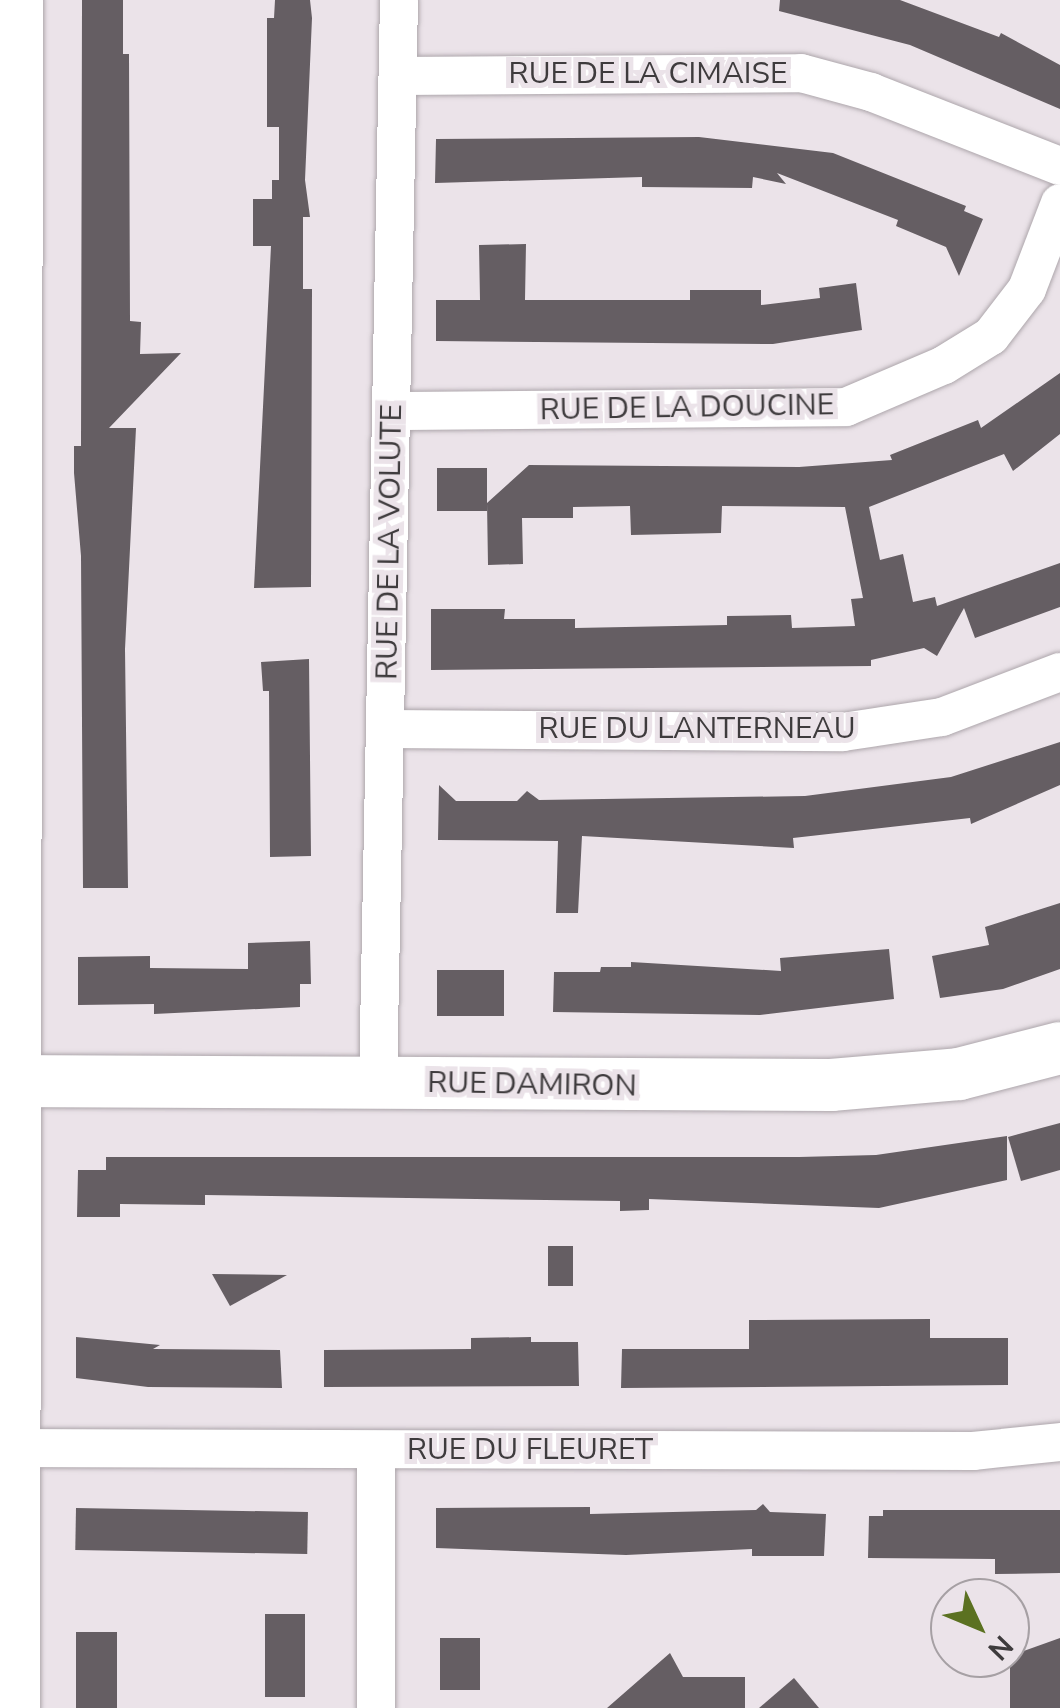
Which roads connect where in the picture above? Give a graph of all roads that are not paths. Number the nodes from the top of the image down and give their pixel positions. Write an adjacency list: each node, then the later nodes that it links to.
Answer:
1 (17, 0): 8 (street)
2 (399, 0): 3 (street, RUE DE LA VOLUTE)
3 (398, 76): 4 (street, RUE DE LA CIMAISE); 6 (street, RUE DE LA VOLUTE)
4 (1060, 166)
5 (1060, 203): 6 (street, RUE DE LA DOUCINE)
6 (394, 411): 9 (street, RUE DE LA VOLUTE)
7 (1060, 672): 9 (street, RUE DU LANTERNEAU)
8 (9, 716): 11 (street)
9 (386, 729): 12 (street, RUE DE LA VOLUTE)
10 (1060, 1048): 12 (street, RUE DAMIRON)
11 (7, 1081): 12 (street, RUE DAMIRON); 14 (street)
12 (378, 1083)
13 (1060, 1442): 15 (street, RUE DU FLEURET)
14 (7, 1448): 15 (street, RUE DU FLEURET); 16 (street)
15 (376, 1450): 17 (street)
16 (14, 1708)
17 (376, 1708)

